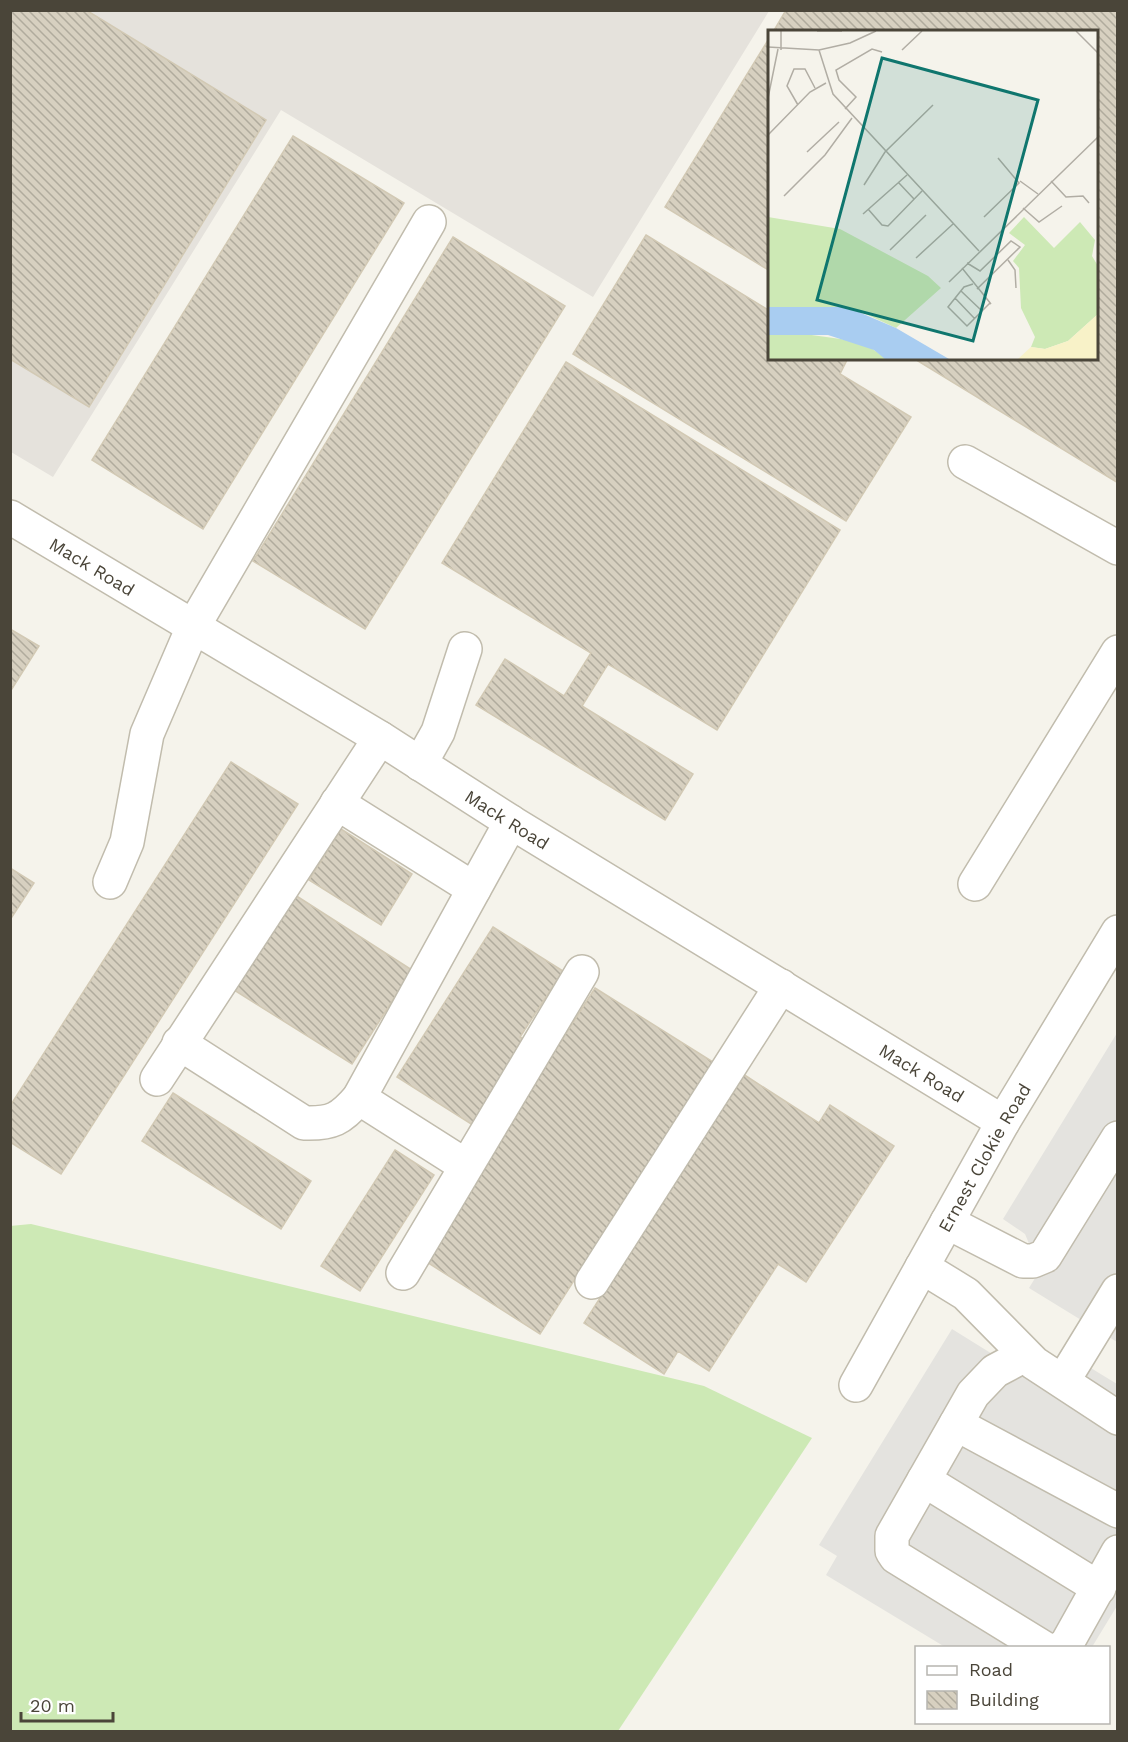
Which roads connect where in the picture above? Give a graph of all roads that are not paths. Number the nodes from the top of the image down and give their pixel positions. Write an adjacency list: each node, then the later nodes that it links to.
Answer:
1 (429, 222): 5 (street)
2 (965, 462): 4 (street)
3 (10, 517): 5 (street, Mack Road)
4 (1118, 548)
5 (193, 627): 8 (street, Mack Road); 12 (street)
6 (465, 649): 9 (street)
7 (1118, 652): 13 (street)
8 (380, 738): 9 (street, Mack Road); 10 (street)
9 (420, 764): 11 (street, Mack Road)
10 (337, 803): 14 (street); 18 (street)
11 (511, 822): 14 (street); 17 (street, Mack Road)
12 (110, 882)
13 (975, 884)
14 (474, 889): 20 (street)
15 (1118, 932): 21 (street, Ernest Clokie Road)
16 (582, 972): 23 (street)
17 (780, 986): 21 (street, Mack Road); 27 (street)
18 (179, 1042): 19 (street); 20 (street)
19 (157, 1079)
20 (359, 1098): 23 (street)
21 (1003, 1122): 24 (street, Ernest Clokie Road)
22 (1118, 1138): 24 (street)
23 (466, 1166): 26 (street)
24 (947, 1222): 25 (street, Ernest Clokie Road)
25 (922, 1267): 29 (street); 31 (street, Ernest Clokie Road)
26 (403, 1273)
27 (592, 1282)
28 (1118, 1291): 30 (street)
29 (1025, 1354): 30 (street); 33 (street)
30 (1063, 1382): 32 (street)
31 (856, 1385)
32 (1118, 1418)
33 (956, 1424): 34 (street); 35 (street)
34 (924, 1480): 37 (street); 38 (street)
35 (1118, 1511)
36 (1118, 1552): 37 (street)
37 (1099, 1588): 39 (street)
38 (1042, 1646)
39 (1064, 1646)

